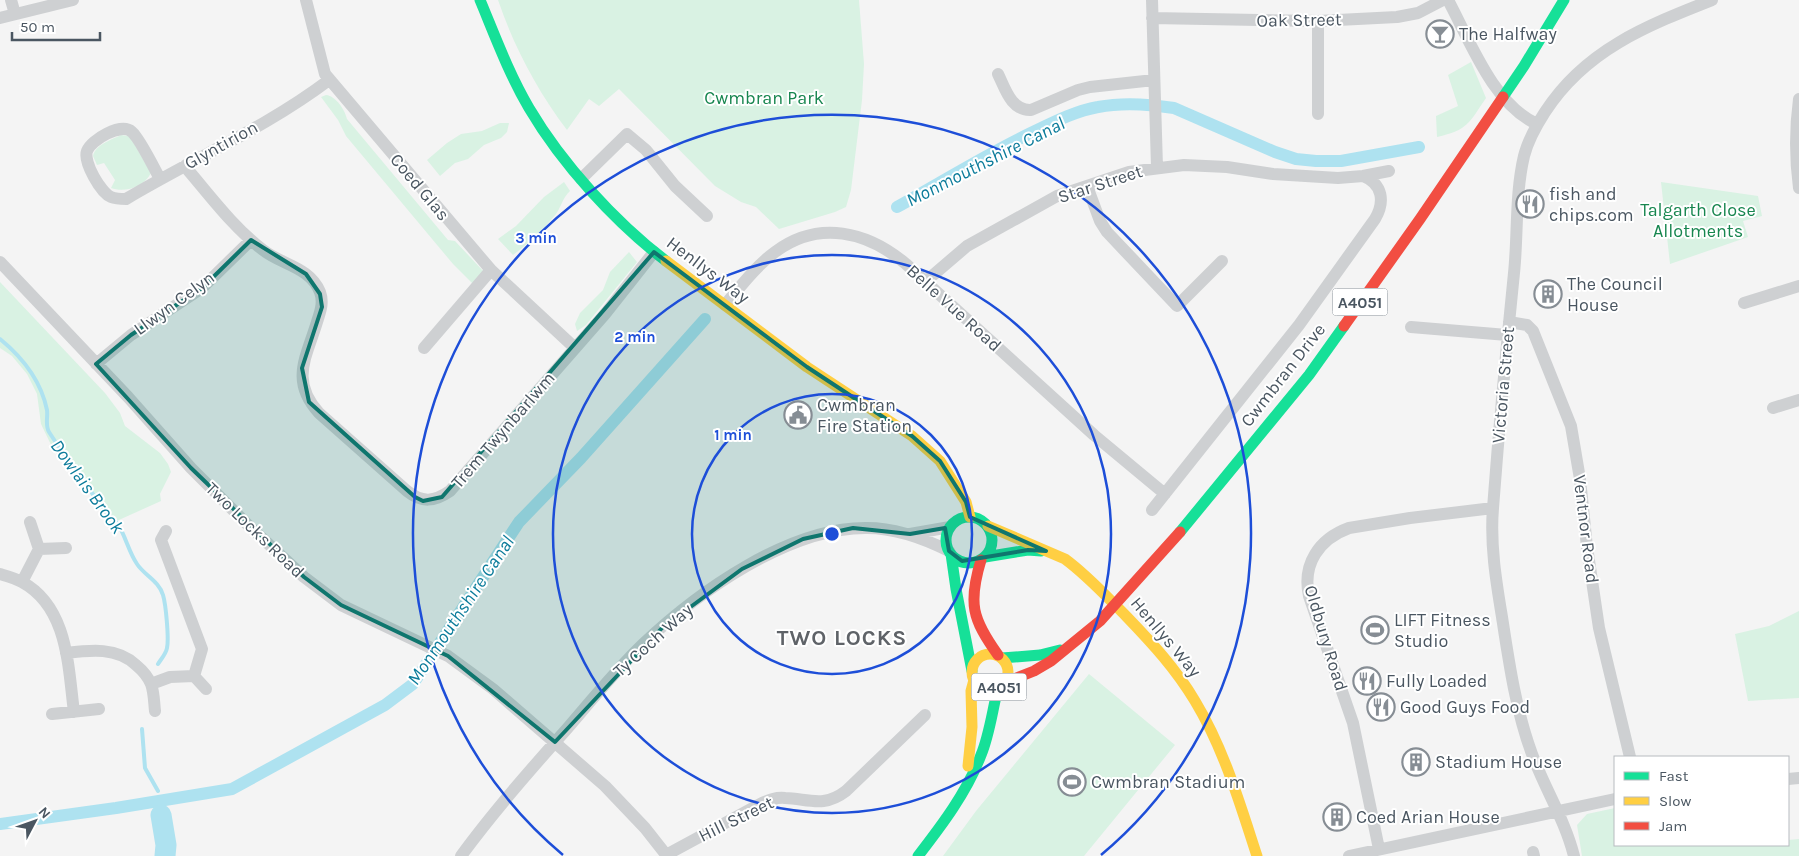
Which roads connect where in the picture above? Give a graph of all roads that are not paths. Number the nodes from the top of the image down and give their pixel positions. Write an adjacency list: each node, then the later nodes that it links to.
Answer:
1 (11, 0): 10 (street)
2 (73, 0): 10 (street)
3 (306, 0): 15 (street, Coed Glas)
4 (480, 0): 25 (street, Henllys Way)
5 (1152, 0): 12 (street)
6 (1443, 0): 13 (street, Oak Street)
7 (1448, 0): 19 (street)
8 (1564, 0): 62 (street, Cwmbran Drive / A4051)
9 (1712, 0): 19 (street, Victoria Street)
10 (14, 14): 11 (street)
11 (0, 18)
12 (1152, 18): 13 (street, Oak Street); 16 (street)
13 (1318, 21): 18 (street)
14 (998, 74): 16 (street)
15 (329, 80): 20 (street, Glyntirion); 33 (street, Coed Glas)
16 (1154, 80): 21 (street)
17 (1799, 99): 27 (street)
18 (1318, 114)
19 (1537, 124): 38 (street, Victoria Street)
20 (186, 165): 24 (street, Glyntirion); 29 (street, Trem Twynbarlwm)
21 (1157, 167): 23 (street, Star Street); 26 (street, Star Street)
22 (1389, 171): 23 (street, Star Street)
23 (1363, 176): 46 (street)
24 (160, 179): 24 (street, Glyntirion)
25 (580, 179): 28 (street); 30 (street, Henllys Way)
26 (1087, 186): 31 (street); 34 (street, Star Street)
27 (1799, 188)
28 (707, 216)
29 (251, 240): 42 (street, Trem Twynbarlwm); 43 (street, Llwyn Celyn)
30 (654, 252): 37 (street, Henllys Way); 42 (street, Trem Twynbarlwm)
31 (1222, 261)
32 (0, 262): 43 (street, Two Locks Road)
33 (491, 270): 41 (street); 42 (street, Coed Glas)
34 (926, 282): 37 (street, Belle Vue Road); 46 (street, Belle Vue Road)
35 (1799, 286): 36 (street)
36 (1744, 303)
37 (725, 305): 49 (street, Henllys Way)
38 (1509, 322): 40 (street, Victoria Street); 76 (street, Ventnor Road)
39 (1411, 327): 40 (street)
40 (1507, 335): 47 (street, Victoria Street)
41 (424, 348)
42 (576, 348)
43 (96, 364): 75 (street, Two Locks Road)
44 (1799, 400): 45 (street)
45 (1773, 408)
46 (1165, 494): 48 (street)
47 (1493, 508): 79 (street, Victoria Street); 80 (street, Oldbury Road)
48 (1152, 510)
49 (970, 516): 51 (street); 52 (street)
50 (30, 522): 56 (street)
51 (988, 526): 57 (street, Henllys Way); 59 (street)
52 (950, 527): 54 (street, Ty Coch Way); 58 (street)
53 (166, 531): 66 (street)
54 (910, 534): 58 (street, Ty Coch Way); 75 (street, Ty Coch Way)
55 (66, 548): 56 (street)
56 (39, 549): 61 (street)
57 (1046, 551): 59 (street, Henllys Way); 84 (street, Henllys Way)
58 (950, 552): 59 (street); 65 (street)
59 (983, 558): 64 (street)
60 (0, 574): 61 (street)
61 (22, 582): 63 (street)
62 (1067, 648): 64 (street, A4051); 68 (street, A4051)
63 (66, 653): 67 (street); 72 (street)
64 (1000, 657): 65 (street, A4051); 68 (street, A4051)
65 (973, 675): 68 (street, A4051); 77 (street, A4051)
66 (194, 676): 67 (street); 69 (street)
67 (151, 684): 71 (street)
68 (1003, 684): 77 (street, A4051)
69 (206, 689)
70 (99, 708): 72 (street)
71 (155, 711)
72 (74, 712): 73 (street)
73 (52, 714)
74 (925, 715): 81 (street, Hill Street)
75 (555, 742): 81 (street, Two Locks Road); 82 (street, Ty Coch Way)
76 (1630, 756)
77 (964, 787): 83 (street, A4051)
78 (1614, 799): 79 (street)
79 (1559, 811): 80 (street); 86 (street, Victoria Street)
80 (1379, 850): 85 (street)
81 (667, 855)
82 (461, 856)
83 (918, 856)
84 (1257, 856)
85 (1349, 856)
86 (1574, 856)

